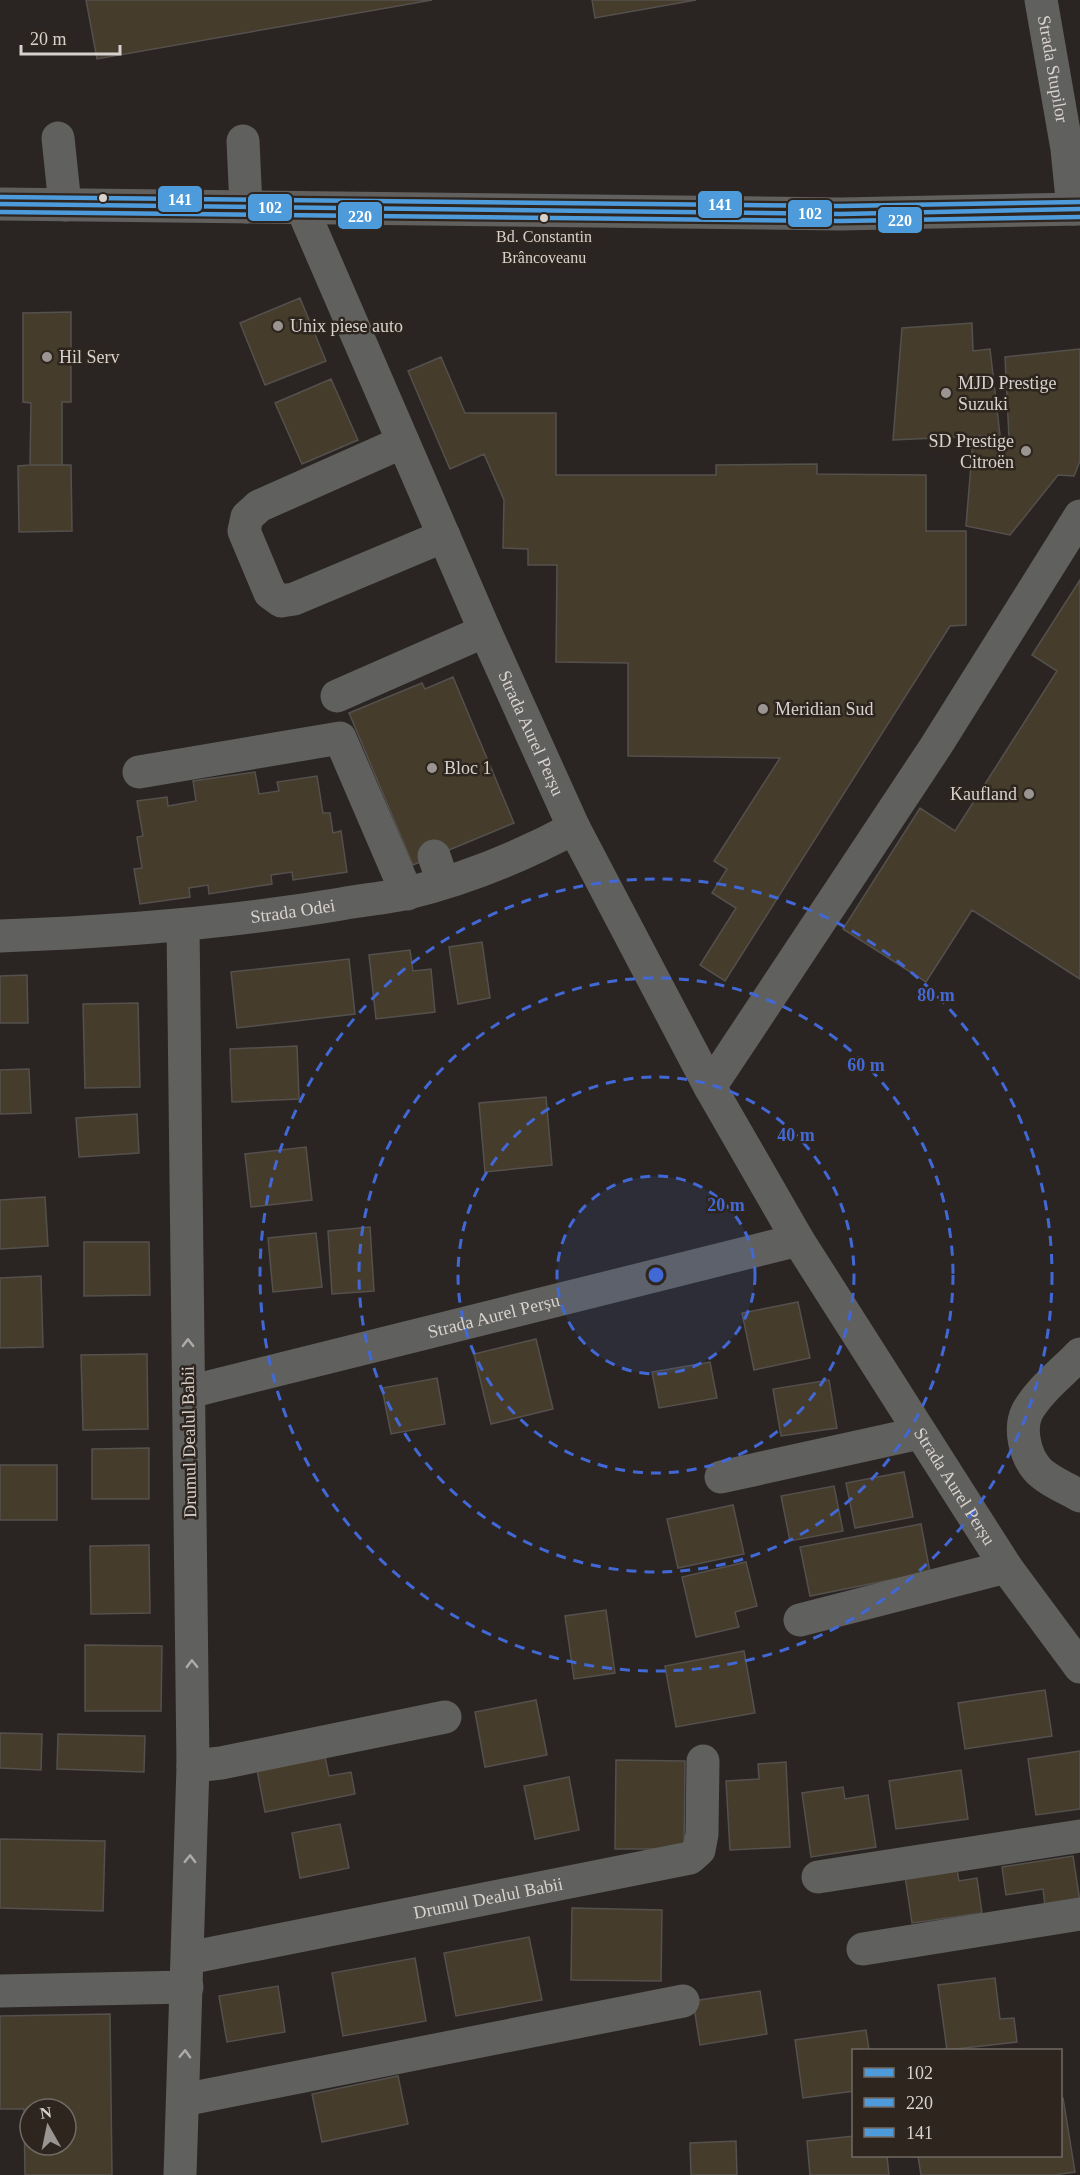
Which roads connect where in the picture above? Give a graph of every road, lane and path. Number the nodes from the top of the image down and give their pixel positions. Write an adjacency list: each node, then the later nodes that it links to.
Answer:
1 (1041, 0): 8 (street, Strada Stupilor)
2 (58, 138): 5 (street)
3 (243, 141): 6 (street)
4 (0, 204): 5 (main road)
5 (65, 205): 6 (main road)
6 (246, 207): 7 (main road)
7 (303, 208): 8 (main road); 9 (street, Strada Aurel Perșu)
8 (1076, 209)
9 (403, 442): 11 (street, Strada Aurel Perșu); 11 (street)
10 (1080, 516): 19 (street)
11 (444, 536): 12 (street, Strada Aurel Perșu)
12 (485, 631): 13 (street); 15 (street, Strada Aurel Perșu)
13 (337, 696)
14 (140, 772): 16 (street)
15 (574, 828): 16 (street, Strada Odei); 19 (street, Strada Aurel Perșu)
16 (407, 894): 17 (street, Strada Odei)
17 (183, 925): 18 (street, Strada Odei); 22 (street, Drumul Dealul Babii, one-way to 17)
18 (0, 936)
19 (710, 1088): 20 (street, Strada Aurel Perșu)
20 (798, 1240): 22 (street, Strada Aurel Perșu); 23 (street, Strada Aurel Perșu)
21 (1080, 1354): 25 (street)
22 (189, 1392): 31 (street, Drumul Dealul Babii, one-way to 22)
23 (920, 1433): 24 (street); 26 (street, Strada Aurel Perșu)
24 (721, 1477)
25 (1080, 1496)
26 (1006, 1567): 27 (street); 28 (street, Strada Aurel Perșu)
27 (800, 1620)
28 (1080, 1667)
29 (445, 1717): 31 (street)
30 (703, 1761): 36 (street, Drumul Dealul Babii)
31 (192, 1766): 36 (street, Drumul Dealul Babii, one-way to 31)
32 (1080, 1836): 33 (street)
33 (818, 1877)
34 (1080, 1914): 35 (street)
35 (863, 1949)
36 (187, 1972): 37 (street); 39 (street, Drumul Dealul Babii, one-way to 36)
37 (0, 1991)
38 (683, 2001): 39 (street)
39 (183, 2100): 40 (street, Drumul Dealul Babii)
40 (180, 2175)

